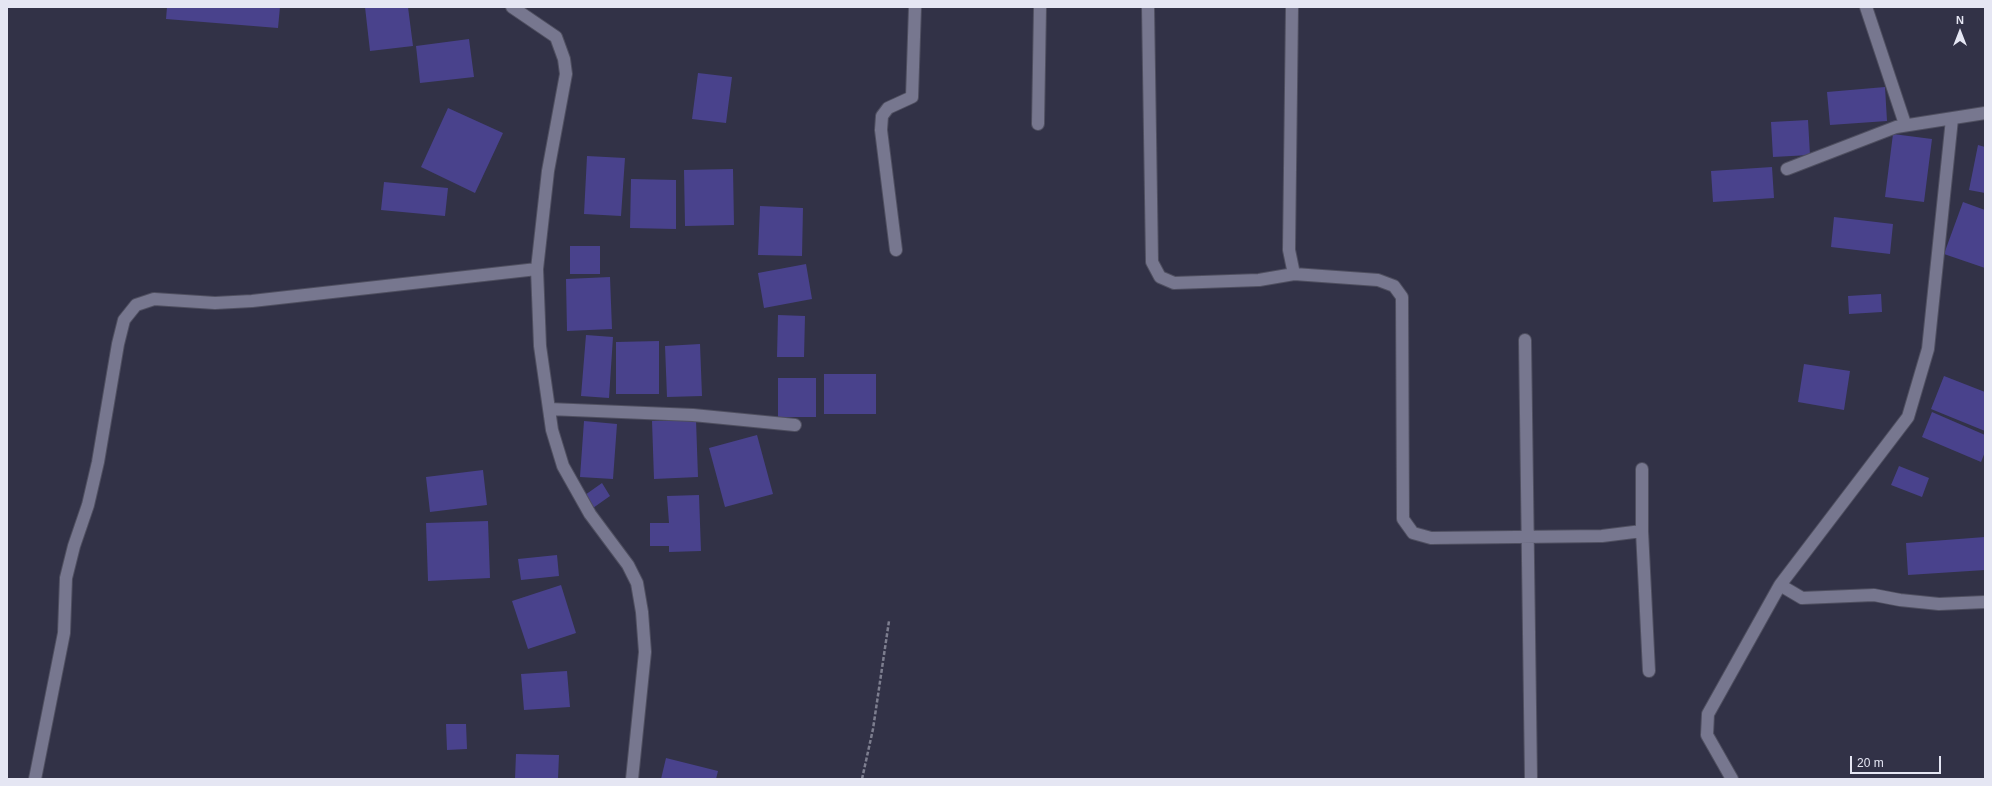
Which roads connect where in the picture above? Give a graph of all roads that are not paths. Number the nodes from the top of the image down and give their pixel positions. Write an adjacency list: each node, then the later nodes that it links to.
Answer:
1 (512, 7): 13 (street)
2 (915, 7): 12 (street)
3 (1040, 7): 9 (street)
4 (1148, 7): 14 (street)
5 (1292, 7): 14 (street)
6 (1866, 7): 10 (street)
7 (1985, 113): 8 (street)
8 (1952, 119): 10 (street); 21 (street)
9 (1038, 124)
10 (1905, 124): 11 (street)
11 (1787, 169)
12 (896, 250)
13 (537, 268): 16 (street); 24 (street)
14 (1294, 274): 20 (street)
15 (1525, 340): 20 (street)
16 (549, 409): 17 (street); 25 (street)
17 (796, 425)
18 (1642, 469): 19 (street)
19 (1642, 531): 20 (street); 23 (street)
20 (1528, 536): 26 (street)
21 (1780, 585): 22 (street); 27 (street)
22 (1985, 602)
23 (1649, 671)
24 (35, 779)
25 (632, 779)
26 (1531, 779)
27 (1732, 779)

